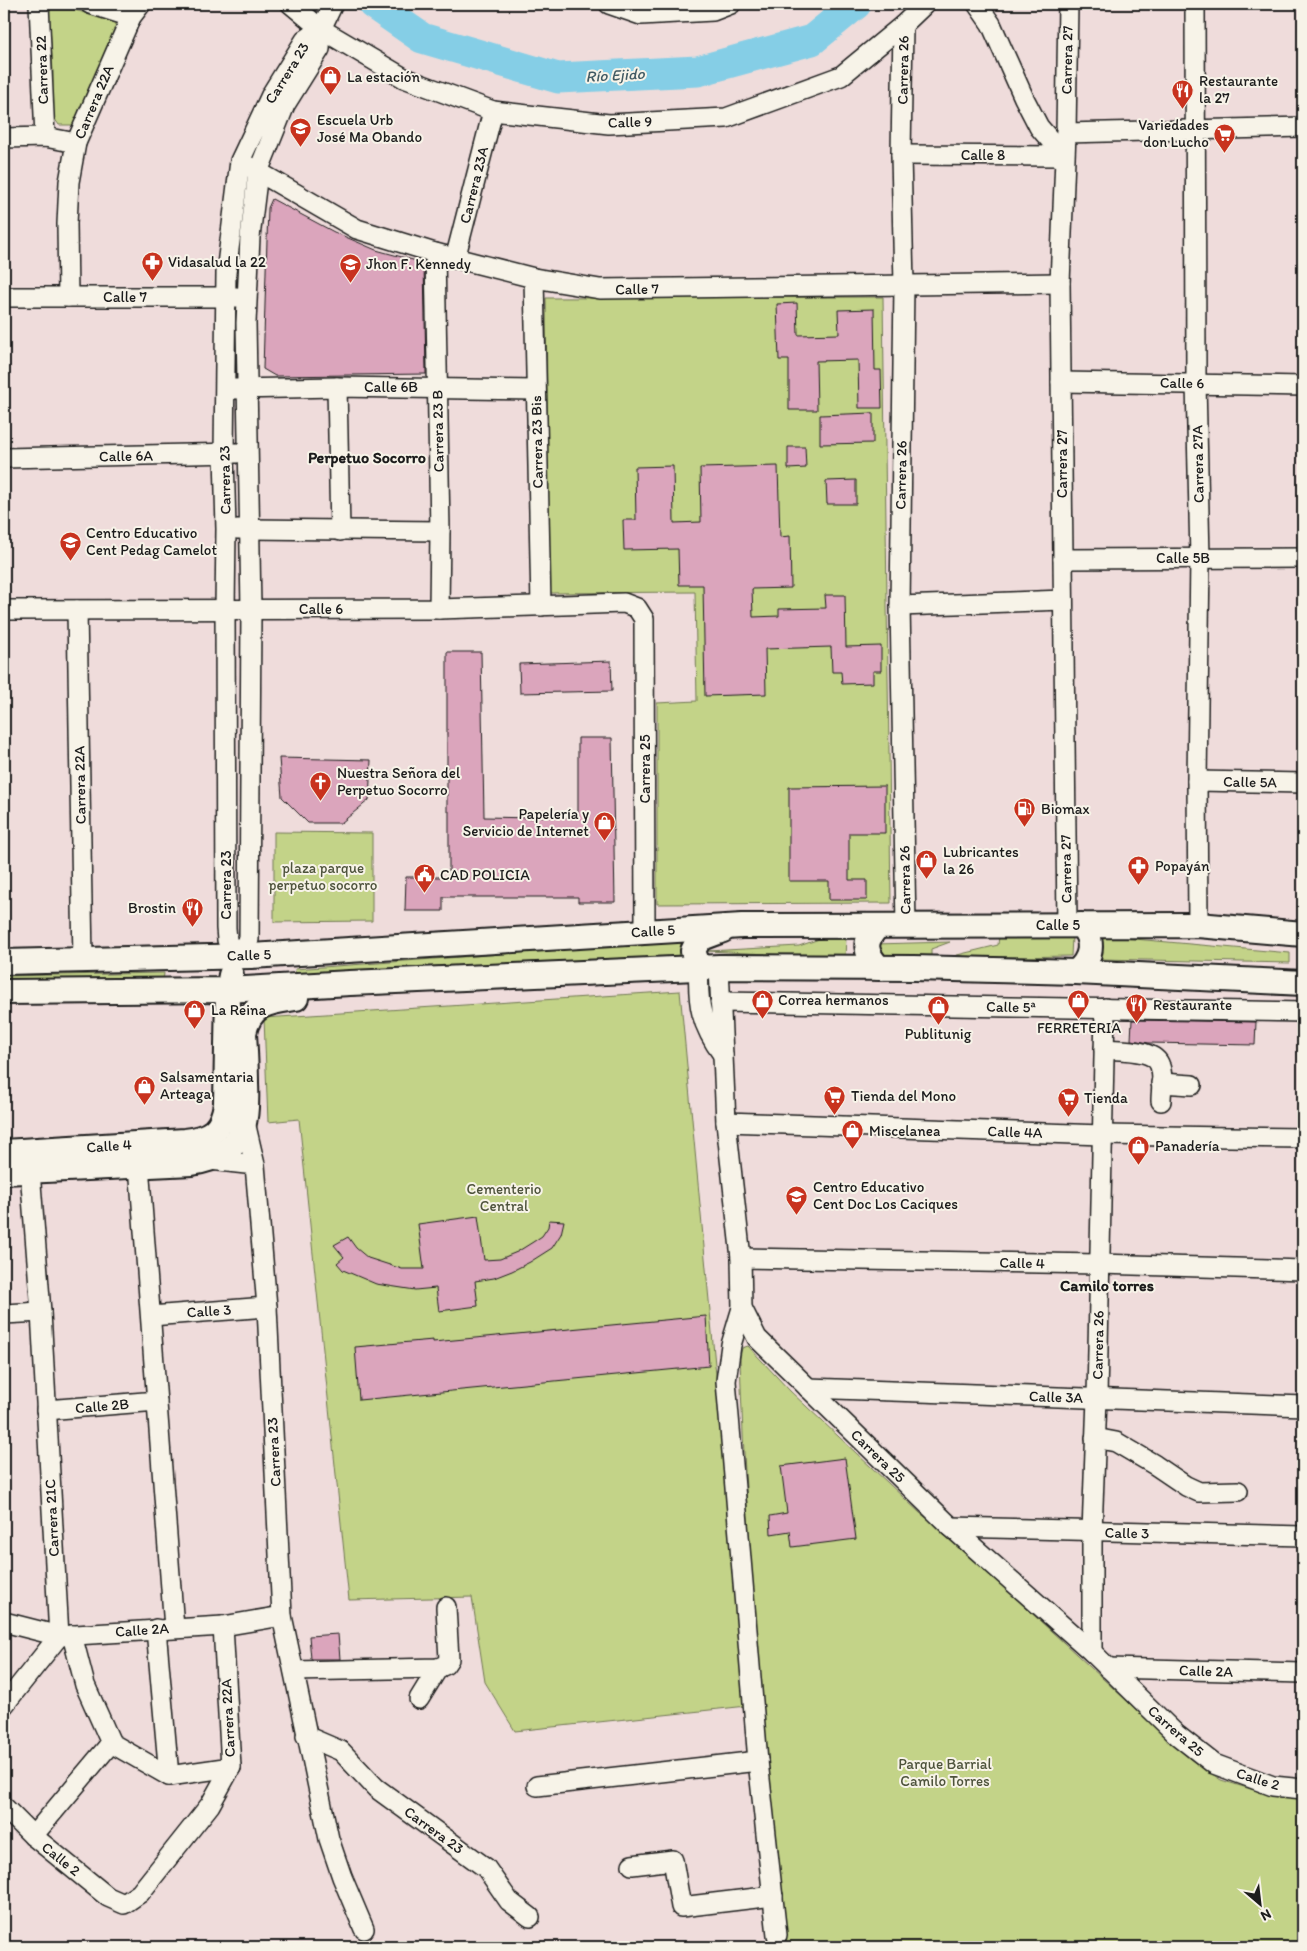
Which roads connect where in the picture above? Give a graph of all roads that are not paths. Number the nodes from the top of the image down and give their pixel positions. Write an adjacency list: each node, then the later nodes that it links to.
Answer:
1 (39, 4): 18 (street, Carrera 22)
2 (90, 4): 11 (street)
3 (291, 4): 13 (street, Calle 9)
4 (333, 4): 13 (street, Carrera 23)
5 (609, 4): 6 (street)
6 (731, 4)
7 (925, 4): 12 (street, Calle 9)
8 (977, 4): 22 (street)
9 (1068, 4): 17 (street, Carrera 27)
10 (1195, 4): 16 (street, Carrera 27A)
11 (136, 10): 20 (street, Carrera 22A)
12 (903, 25): 14 (street, Calle 9); 21 (street, Carrera 26)
13 (320, 28): 14 (street, Calle 9); 23 (street, Carrera 23); 24 (street, Carrera 23)
14 (493, 111): 26 (street, Carrera 23A)
15 (1303, 127): 16 (street)
16 (1196, 128): 17 (street); 35 (street, Carrera 27A)
17 (1066, 133): 22 (street, Carrera 27)
18 (44, 137): 19 (street); 20 (street)
19 (4, 138)
20 (76, 143): 31 (street, Carrera 22A)
21 (902, 155): 22 (street, Calle 8); 29 (street, Carrera 26)
22 (1064, 156): 28 (street, Carrera 27)
23 (240, 162): 24 (street, Calle 7); 32 (street, Carrera 23)
24 (258, 172): 25 (street, Calle 7); 33 (street, Carrera 23)
25 (435, 253): 26 (street, Calle 7); 38 (street, Carrera 23 B)
26 (456, 259): 27 (street, Calle 7)
27 (534, 278): 29 (street, Calle 7); 41 (street, Carrera 23 Bis)
28 (1060, 283): 29 (street, Calle 7); 34 (street, Carrera 27)
29 (904, 286): 54 (street, Carrera 26)
30 (4, 297): 31 (street, Calle 7)
31 (68, 297): 32 (street, Calle 7)
32 (226, 297): 33 (street, Calle 7); 39 (street, Carrera 23)
33 (246, 297): 40 (street, Carrera 23)
34 (1061, 382): 35 (street, Calle 6); 51 (street, Carrera 27)
35 (1196, 383): 36 (street, Calle 6); 49 (street, Carrera 27A)
36 (1303, 386)
37 (338, 387): 38 (street, Calle 6B); 40 (street, Calle 6B); 47 (street)
38 (438, 387): 41 (street, Calle 6B); 48 (street, Carrera 23 B)
39 (225, 389): 40 (street, Calle 6B); 43 (street, Carrera 23)
40 (247, 389): 42 (street, Carrera 23)
41 (535, 390): 53 (street, Carrera 23 Bis)
42 (248, 453): 43 (street, Calle 6A); 46 (street, Carrera 23)
43 (224, 454): 44 (street, Calle 6A); 45 (street, Carrera 23)
44 (4, 458)
45 (226, 529): 46 (street); 57 (street, Carrera 23)
46 (250, 529): 47 (street); 55 (street, Carrera 23)
47 (340, 531): 48 (street)
48 (440, 531): 58 (street, Carrera 23 B)
49 (1200, 558): 50 (street, Calle 5B); 51 (street, Calle 5B); 61 (street, Carrera 27A)
50 (1303, 558)
51 (1063, 559): 52 (street, Carrera 27)
52 (1063, 600): 54 (street); 63 (street, Carrera 27)
53 (541, 606): 56 (street, Calle 6); 58 (street, Calle 6)
54 (900, 606): 67 (street, Carrera 26)
55 (251, 608): 57 (street, Calle 6); 58 (street, Calle 6); 70 (street, Carrera 23)
56 (638, 608): 68 (street, Carrera 25)
57 (225, 609): 60 (street, Calle 6); 70 (street, Carrera 23)
58 (439, 609)
59 (4, 610): 60 (street, Calle 6)
60 (78, 610): 71 (street, Carrera 22A)
61 (1197, 780): 62 (street, Calle 5A); 64 (street, Carrera 27A)
62 (1303, 783)
63 (1074, 925): 64 (main road, Calle 5); 67 (main road, Calle 5); 75 (main road)
64 (1198, 925): 69 (main road, Calle 5)
65 (742, 926): 66 (main road, Calle 5); 68 (main road, Calle 5); 73 (main road)
66 (878, 926): 67 (main road, Calle 5); 74 (main road)
67 (906, 926)
68 (645, 932): 70 (main road, Calle 5)
69 (1303, 934)
70 (234, 956): 71 (main road, Calle 5); 78 (main road, Carrera 23)
71 (83, 961): 72 (main road, Calle 5)
72 (4, 962)
73 (709, 967): 74 (main road); 76 (main road); 80 (street, Carrera 25); 84 (street)
74 (879, 968): 75 (main road)
75 (1076, 972): 77 (main road)
76 (350, 982): 78 (main road); 86 (main road, Carrera 23)
77 (1303, 983)
78 (228, 990): 79 (main road); 88 (main road, Carrera 23)
79 (4, 992)
80 (720, 1002): 81 (street, Calle 5ª); 84 (street, Carrera 25)
81 (1105, 1008): 82 (street, Calle 5ª); 83 (street, Carrera 26)
82 (1303, 1012)
83 (1104, 1049): 85 (street); 89 (street, Carrera 26)
84 (723, 1056): 87 (street, Carrera 25)
85 (1192, 1085)
86 (245, 1122): 92 (main road, Carrera 23); 94 (street, Carrera 23)
87 (726, 1122): 89 (street, Calle 4A); 97 (street, Carrera 25)
88 (212, 1133): 91 (main road, Calle 4)
89 (1102, 1135): 90 (street, Calle 4A); 98 (street, Carrera 26)
90 (1303, 1138)
91 (4, 1152)
92 (210, 1160): 93 (main road, Calle 4); 94 (street)
93 (140, 1165): 95 (main road, Calle 4); 104 (street)
94 (255, 1165): 100 (street, Carrera 23)
95 (30, 1171): 96 (main road, Calle 4); 102 (street, Carrera 21C)
96 (4, 1172)
97 (742, 1258): 98 (street, Calle 4); 101 (street, Carrera 25)
98 (1099, 1264): 99 (street, Calle 4); 106 (street, Carrera 26)
99 (1303, 1270)
100 (267, 1307): 104 (street, Calle 3); 116 (street, Carrera 23)
101 (742, 1308): 105 (street, Carrera 25); 130 (street)
102 (41, 1312): 103 (street); 109 (street, Carrera 21C)
103 (4, 1314)
104 (151, 1316): 107 (street)
105 (808, 1388): 106 (street, Calle 3A); 112 (street, Carrera 25)
106 (1097, 1398): 108 (street, Calle 3A); 110 (street, Carrera 26)
107 (157, 1401): 109 (street, Calle 2B); 119 (street)
108 (1303, 1406)
109 (46, 1410): 120 (street, Carrera 21C)
110 (1095, 1438): 111 (street); 113 (street, Carrera 26)
111 (1238, 1491)
112 (951, 1527): 113 (street, Calle 3); 121 (street, Carrera 25)
113 (1092, 1532): 114 (street, Calle 3); 121 (street, Carrera 26)
114 (1303, 1536)
115 (446, 1607): 122 (street)
116 (282, 1616): 118 (street, Calle 2A); 124 (street, Carrera 23)
117 (4, 1622): 120 (street, Calle 2A)
118 (222, 1626): 119 (street, Calle 2A); 132 (street, Carrera 22A)
119 (165, 1629): 120 (street, Calle 2A); 133 (street)
120 (66, 1636): 127 (street); 129 (street, Carrera 21C)
121 (1092, 1652): 123 (street, Carrera 25)
122 (438, 1668): 124 (street); 126 (street)
123 (1108, 1668): 125 (street, Calle 2A); 131 (street, Carrera 25)
124 (294, 1671): 128 (street, Carrera 23)
125 (1303, 1673)
126 (419, 1699)
127 (4, 1705)
128 (306, 1736): 141 (street, Carrera 23); 142 (street, Carrera 23)
129 (111, 1743): 133 (street); 137 (street)
130 (758, 1761): 134 (street); 139 (street)
131 (1214, 1764): 135 (street, Calle 2)
132 (231, 1767): 133 (street); 140 (street, Carrera 22A)
133 (169, 1776)
134 (537, 1786)
135 (1303, 1789)
136 (4, 1807): 137 (street, Calle 2)
137 (33, 1836): 140 (street, Calle 2)
138 (632, 1865): 139 (street)
139 (773, 1896): 143 (street)
140 (124, 1904)
141 (530, 1917)
142 (364, 1929)
143 (777, 1935)

